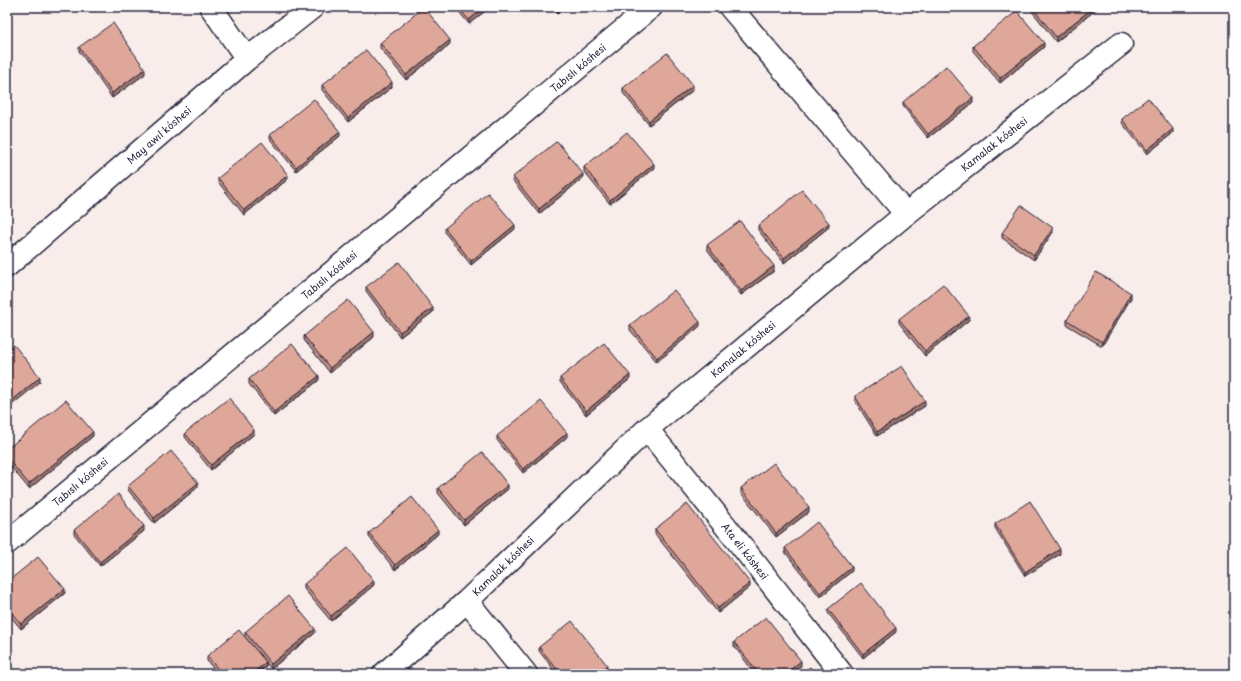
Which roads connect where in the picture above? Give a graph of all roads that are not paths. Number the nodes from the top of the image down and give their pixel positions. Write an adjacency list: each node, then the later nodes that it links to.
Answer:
1 (211, 7): 6 (street)
2 (313, 7): 6 (street, May awıl kóshesi)
3 (651, 7): 10 (street, Tabıslı kóshesi)
4 (730, 7): 7 (street)
5 (1120, 44): 7 (street, Kamalak kóshesi)
6 (247, 59): 8 (street, May awıl kóshesi)
7 (906, 214): 9 (street, Kamalak kóshesi)
8 (7, 266)
9 (647, 429): 11 (street, Kamalak kóshesi); 14 (street, Ata eli kóshesi)
10 (7, 543)
11 (467, 601): 12 (street, Kamalak kóshesi); 13 (street)
12 (384, 674)
13 (526, 674)
14 (842, 674)

